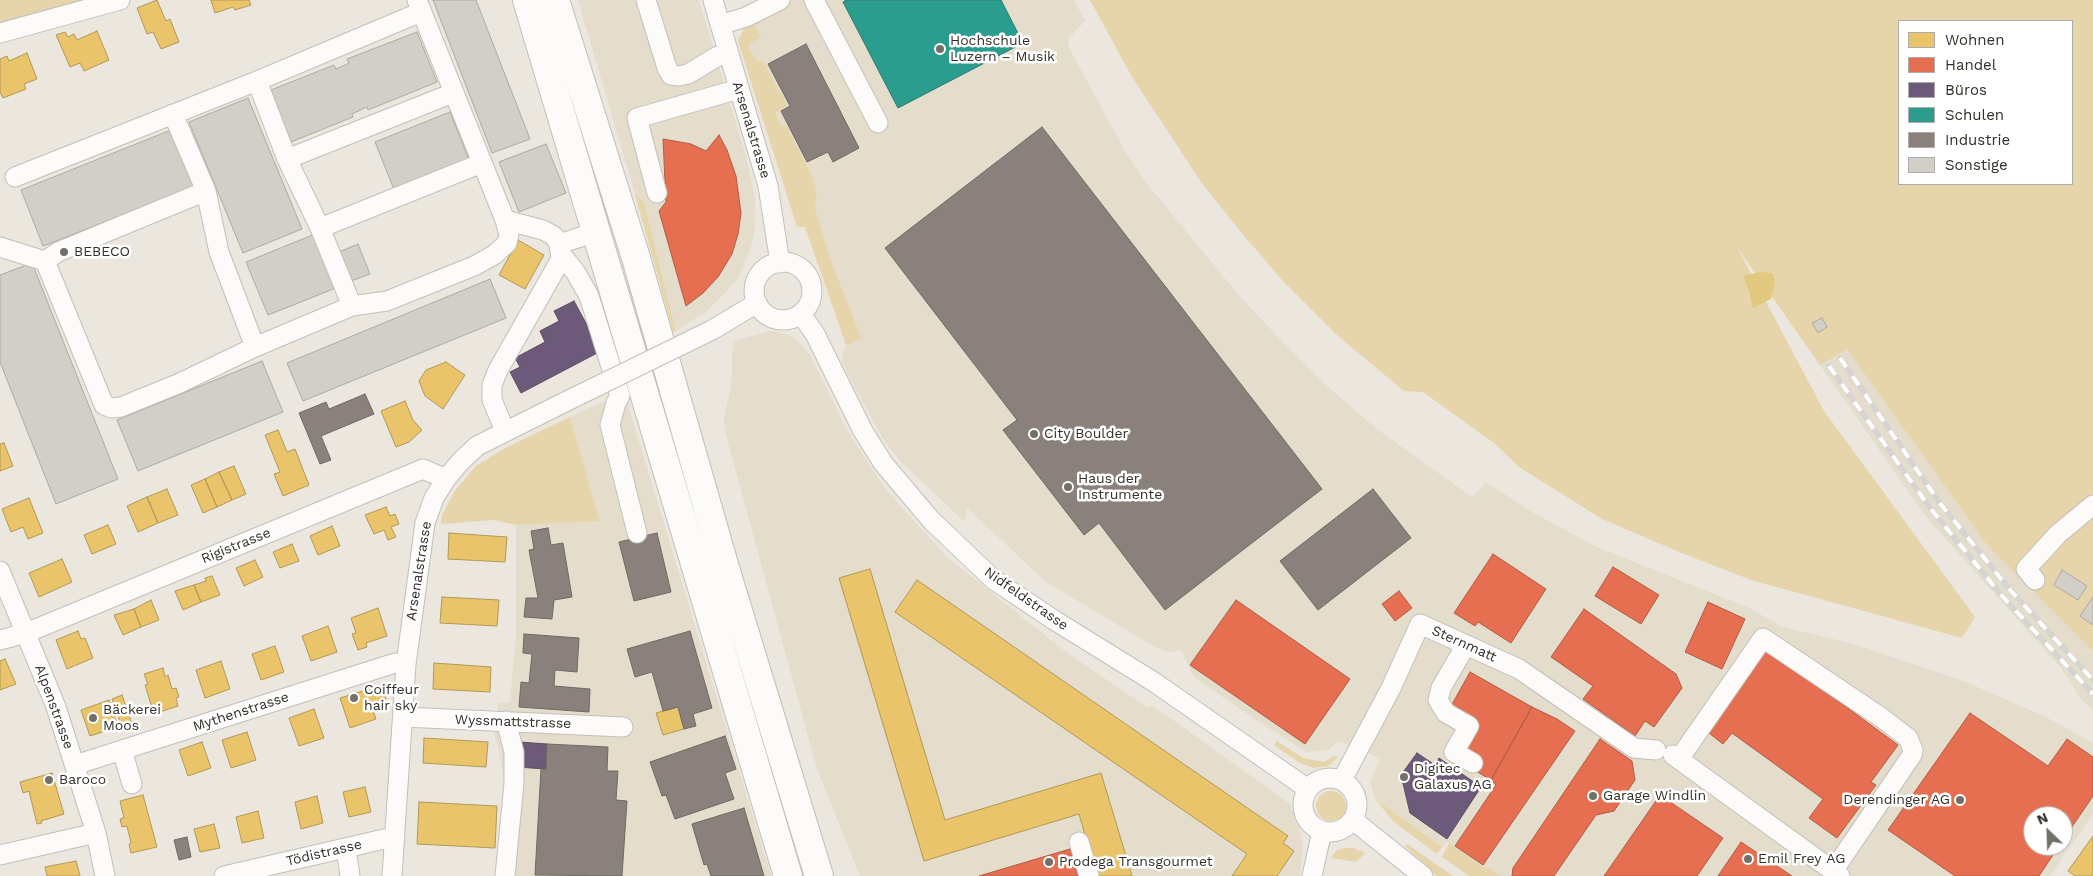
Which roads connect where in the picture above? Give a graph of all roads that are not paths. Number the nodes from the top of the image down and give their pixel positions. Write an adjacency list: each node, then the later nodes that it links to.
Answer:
1 (120, 0): 10 (street)
2 (527, 0): 24 (highway)
3 (555, 0): 67 (highway)
4 (646, 0): 11 (street)
5 (712, 0): 9 (street, Arsenalstrasse)
6 (780, 0): 9 (street)
7 (814, 0): 16 (street)
8 (419, 6): 12 (street); 14 (street)
9 (720, 25): 11 (street, Arsenalstrasse)
10 (0, 33)
11 (728, 53): 13 (street, Arsenalstrasse)
12 (257, 80): 15 (street); 17 (street)
13 (739, 89): 21 (street); 28 (street, Arsenalstrasse)
14 (454, 93): 17 (street); 18 (street)
15 (173, 114): 19 (street); 20 (street)
16 (878, 123)
17 (287, 159): 23 (street)
18 (482, 163): 22 (street); 23 (street)
19 (15, 177)
20 (206, 191): 27 (street); 32 (street)
21 (657, 193)
22 (505, 220): 26 (street); 30 (street)
23 (320, 228): 30 (street)
24 (596, 232): 26 (street); 66 (highway)
25 (0, 247): 27 (street)
26 (560, 249): 33 (street); 36 (street)
27 (45, 261): 32 (street)
28 (780, 262): 29 (street); 31 (street)
29 (757, 303): 31 (street); 33 (street, Arsenalstrasse, bridge)
30 (352, 306): 32 (street)
31 (801, 314): 52 (street, Nidfeldstrasse)
32 (255, 347)
33 (505, 430): 34 (street, Arsenalstrasse)
34 (446, 479): 39 (street, Rigistrasse); 42 (street, Arsenalstrasse)
35 (2088, 515): 38 (street)
36 (637, 533)
37 (0, 571): 39 (street, Alpenstrasse)
38 (2035, 580)
39 (26, 633): 40 (street, Rigistrasse); 49 (street, Alpenstrasse)
40 (0, 640)
41 (1466, 645): 47 (street, Sternmatt); 48 (street); 50 (street, Sternmatt)
42 (406, 664): 43 (street, Arsenalstrasse); 46 (street, Mythenstrasse)
43 (403, 717): 44 (street, Wyssmattstrasse); 56 (street, Arsenalstrasse)
44 (506, 722): 45 (street, Wyssmattstrasse); 65 (street)
45 (623, 727)
46 (122, 750): 49 (street, Mythenstrasse); 51 (street)
47 (1669, 755): 60 (street, Sternmatt); 60 (street)
48 (1473, 763)
49 (75, 764): 55 (street, Alpenstrasse)
50 (1342, 780): 52 (street); 53 (street)
51 (132, 784)
52 (1308, 789): 54 (street)
53 (1353, 820): 54 (street); 70 (street)
54 (1322, 831): 69 (street)
55 (96, 833): 59 (street); 61 (street, Alpenstrasse)
56 (394, 839): 58 (street, Tödistrasse); 64 (street, Arsenalstrasse)
57 (1079, 842): 68 (street)
58 (346, 848): 62 (street, Tödistrasse); 63 (street)
59 (0, 855)
60 (1837, 873)
61 (105, 876)
62 (224, 876)
63 (350, 876)
64 (392, 876)
65 (505, 876)
66 (788, 876)
67 (819, 876)
68 (1089, 876)
69 (1312, 876)
70 (1423, 876)

